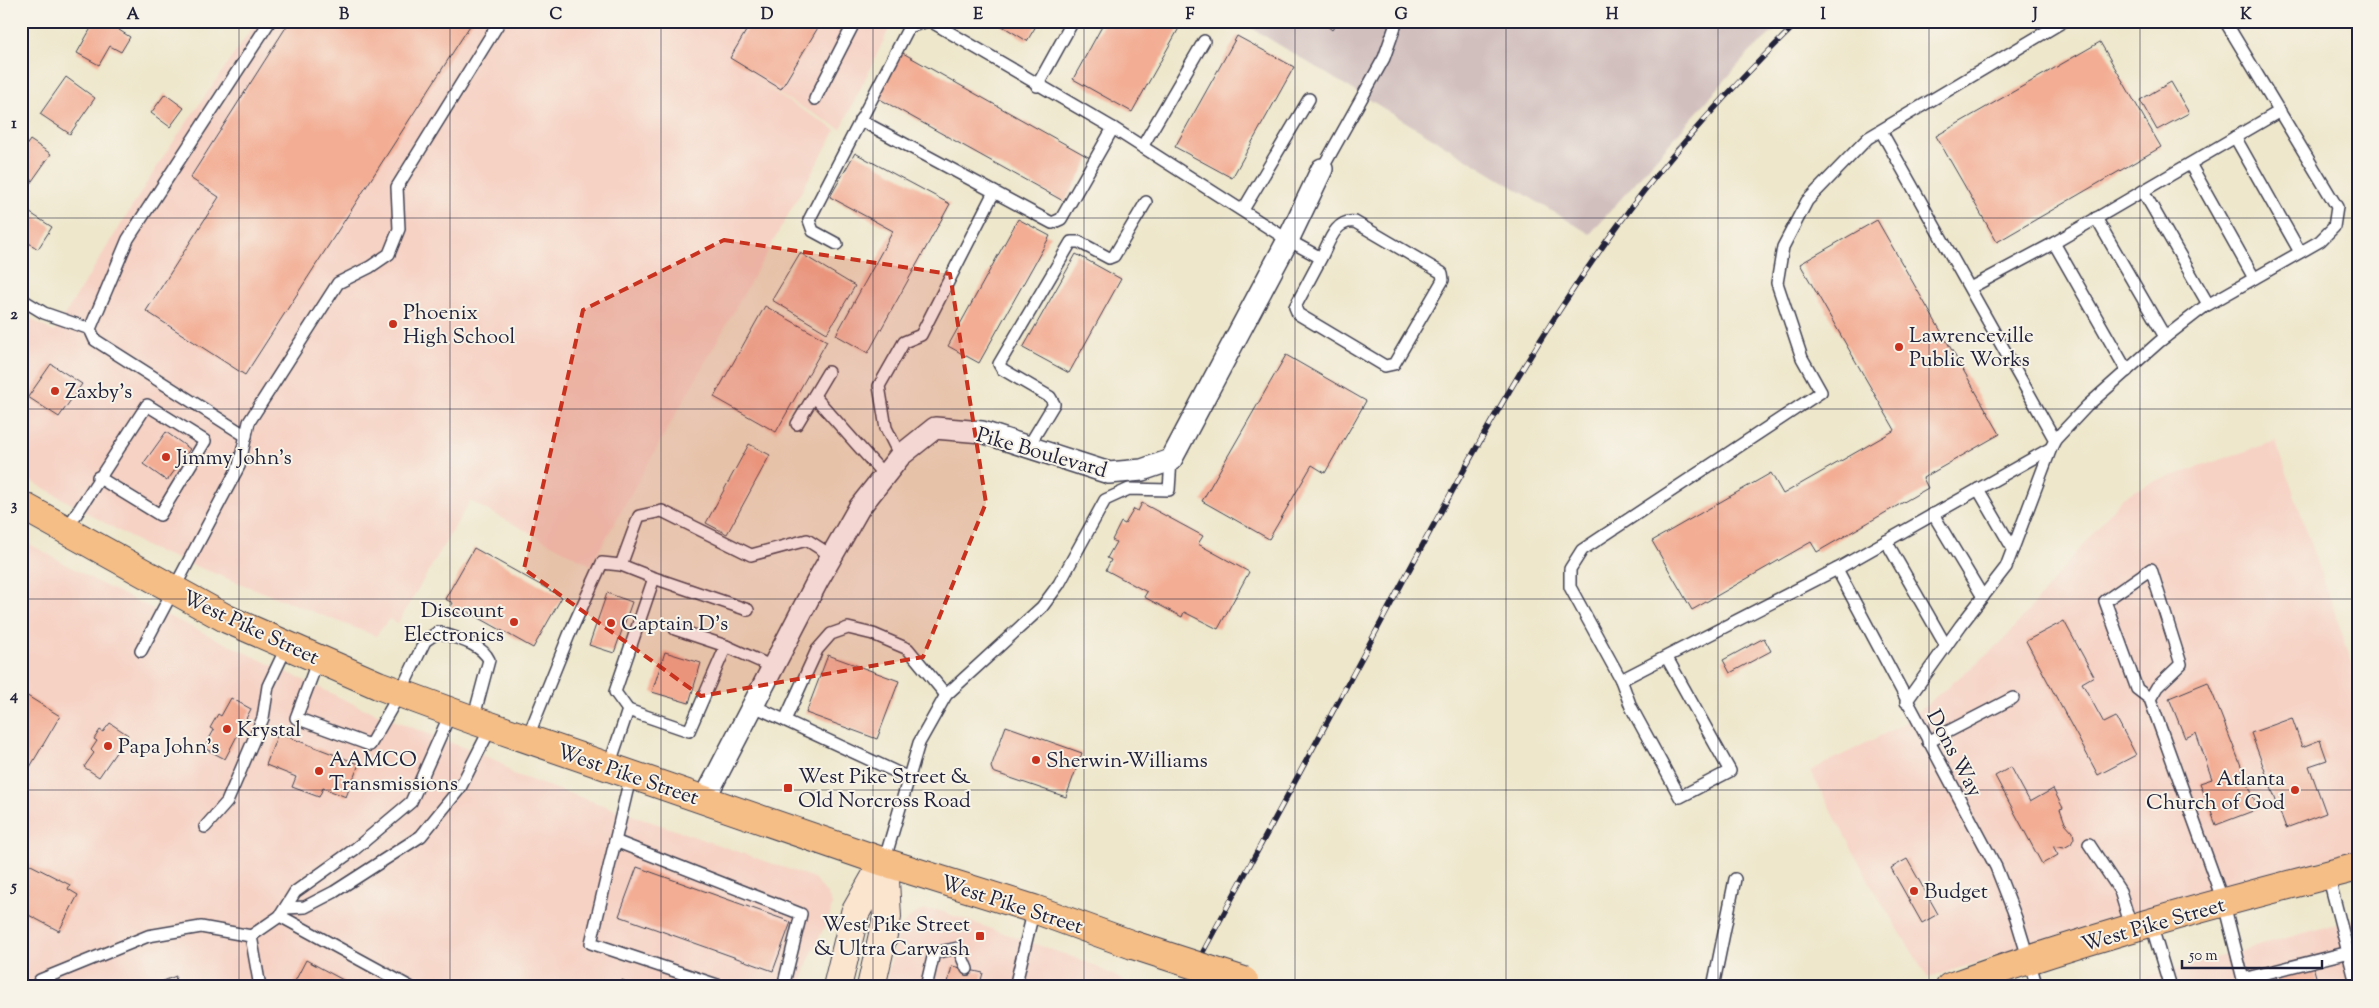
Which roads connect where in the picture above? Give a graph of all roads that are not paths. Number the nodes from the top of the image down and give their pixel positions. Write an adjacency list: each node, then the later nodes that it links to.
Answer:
1 (270, 21): 35 (lane)
2 (500, 21): 41 (lane)
3 (855, 21): 11 (lane)
4 (929, 21): 10 (lane); 14 (lane)
5 (1073, 21): 10 (lane)
6 (1397, 21): 20 (lane)
7 (2064, 21): 16 (lane)
8 (2226, 21): 13 (lane)
9 (1204, 42): 18 (lane)
10 (1037, 86): 15 (lane)
11 (815, 99)
12 (1309, 99): 24 (lane)
13 (2280, 111): 17 (lane); 29 (lane)
14 (860, 120): 22 (lane); 28 (lane)
15 (1113, 128): 18 (lane); 22 (lane)
16 (1881, 131): 32 (lane); 69 (lane)
17 (2235, 138): 19 (lane); 29 (lane)
18 (1142, 146): 24 (lane)
19 (2190, 164): 21 (lane); 31 (lane)
20 (1322, 169): 26 (street)
21 (2143, 191): 25 (lane); 34 (lane)
22 (994, 192): 44 (lane)
23 (1146, 202): 43 (lane)
24 (1243, 210): 26 (lane)
25 (2096, 218): 27 (lane); 36 (lane)
26 (1288, 240): 30 (lane); 45 (street)
27 (2054, 243): 32 (lane); 37 (lane)
28 (837, 244)
29 (2300, 252): 31 (lane)
30 (1321, 258): 30 (lane)
31 (2254, 278): 34 (lane)
32 (1970, 288): 42 (lane)
33 (21, 298): 35 (lane)
34 (2208, 304): 36 (lane)
35 (90, 328): 41 (lane)
36 (2165, 337): 37 (lane)
37 (2127, 371): 42 (lane)
38 (828, 372): 39 (lane)
39 (814, 396): 40 (lane); 46 (lane)
40 (798, 424)
41 (246, 436): 58 (lane)
42 (2053, 444): 48 (lane); 53 (lane)
43 (1028, 447): 44 (street, Pike Boulevard); 45 (street, Pike Boulevard)
44 (900, 456): 46 (street, Pike Boulevard)
45 (1171, 460): 71 (lane)
46 (885, 476): 54 (street, Pike Boulevard)
47 (98, 477): 47 (lane); 51 (lane)
48 (1978, 489): 50 (lane); 53 (lane)
49 (21, 505): 51 (main road, West Pike Street)
50 (1933, 514): 52 (lane); 59 (lane)
51 (66, 530): 58 (main road, West Pike Street)
52 (1886, 541): 56 (lane); 64 (lane)
53 (2013, 549): 59 (lane)
54 (832, 556): 55 (lane); 68 (street, Pike Boulevard)
55 (622, 566): 57 (lane); 79 (lane)
56 (1837, 569): 66 (lane); 74 (lane, Dons Way)
57 (654, 578): 60 (lane); 76 (lane)
58 (173, 590): 62 (main road, West Pike Street); 65 (lane)
59 (1983, 597): 64 (lane)
60 (748, 610)
61 (675, 629): 63 (lane)
62 (286, 646): 67 (main road, West Pike Street); 84 (lane)
63 (726, 646): 68 (lane); 76 (lane)
64 (1946, 646): 74 (lane)
65 (141, 651)
66 (1667, 658): 69 (lane); 69 (lane)
67 (318, 660): 70 (main road, West Pike Street); 70 (lane)
68 (773, 667): 75 (street, Pike Boulevard)
69 (1621, 680)
70 (400, 693): 77 (main road, West Pike Street); 77 (lane)
71 (946, 695): 78 (lane); 82 (lane)
72 (2013, 698): 80 (lane)
73 (2150, 699): 73 (lane); 91 (lane)
74 (1906, 702): 80 (lane, Dons Way)
75 (754, 706): 78 (lane); 83 (street, Pike Boulevard)
76 (628, 710): 81 (lane)
77 (472, 720): 79 (main road, West Pike Street); 93 (lane); 93 (lane)
78 (785, 720): 82 (lane)
79 (527, 739): 81 (main road, West Pike Street)
80 (1928, 742): 97 (lane, Dons Way)
81 (620, 770): 83 (main road, West Pike Street); 85 (lane)
82 (909, 778): 87 (lane)
83 (704, 800): 87 (main road, West Pike Street)
84 (205, 828)
85 (615, 841): 104 (lane); 105 (lane)
86 (2089, 844): 94 (lane)
87 (884, 862): 92 (main road, West Pike Street); 106 (main road); 107 (main road)
88 (2358, 867): 89 (main road, West Pike Street)
89 (2328, 875): 91 (main road, West Pike Street); 96 (lane)
90 (1735, 879): 110 (lane)
91 (2224, 904): 94 (main road, West Pike Street); 99 (lane)
92 (1034, 910): 100 (main road, West Pike Street, bridge); 109 (lane)
93 (283, 912): 95 (lane); 103 (lane)
94 (2142, 926): 97 (main road, West Pike Street); 113 (lane)
95 (251, 936): 101 (lane); 102 (lane)
96 (2349, 952): 99 (lane); 114 (lane)
97 (2029, 959): 111 (main road, West Pike Street); 112 (lane, Dons Way)
98 (967, 969): 108 (lane)
99 (2244, 983)
100 (1251, 984)
101 (36, 987)
102 (260, 987)
103 (410, 987)
104 (723, 987)
105 (783, 987)
106 (837, 987)
107 (871, 987)
108 (926, 987)
109 (1015, 987)
110 (1714, 987)
111 (1950, 987)
112 (2037, 987)
113 (2170, 987)
114 (2358, 987)

